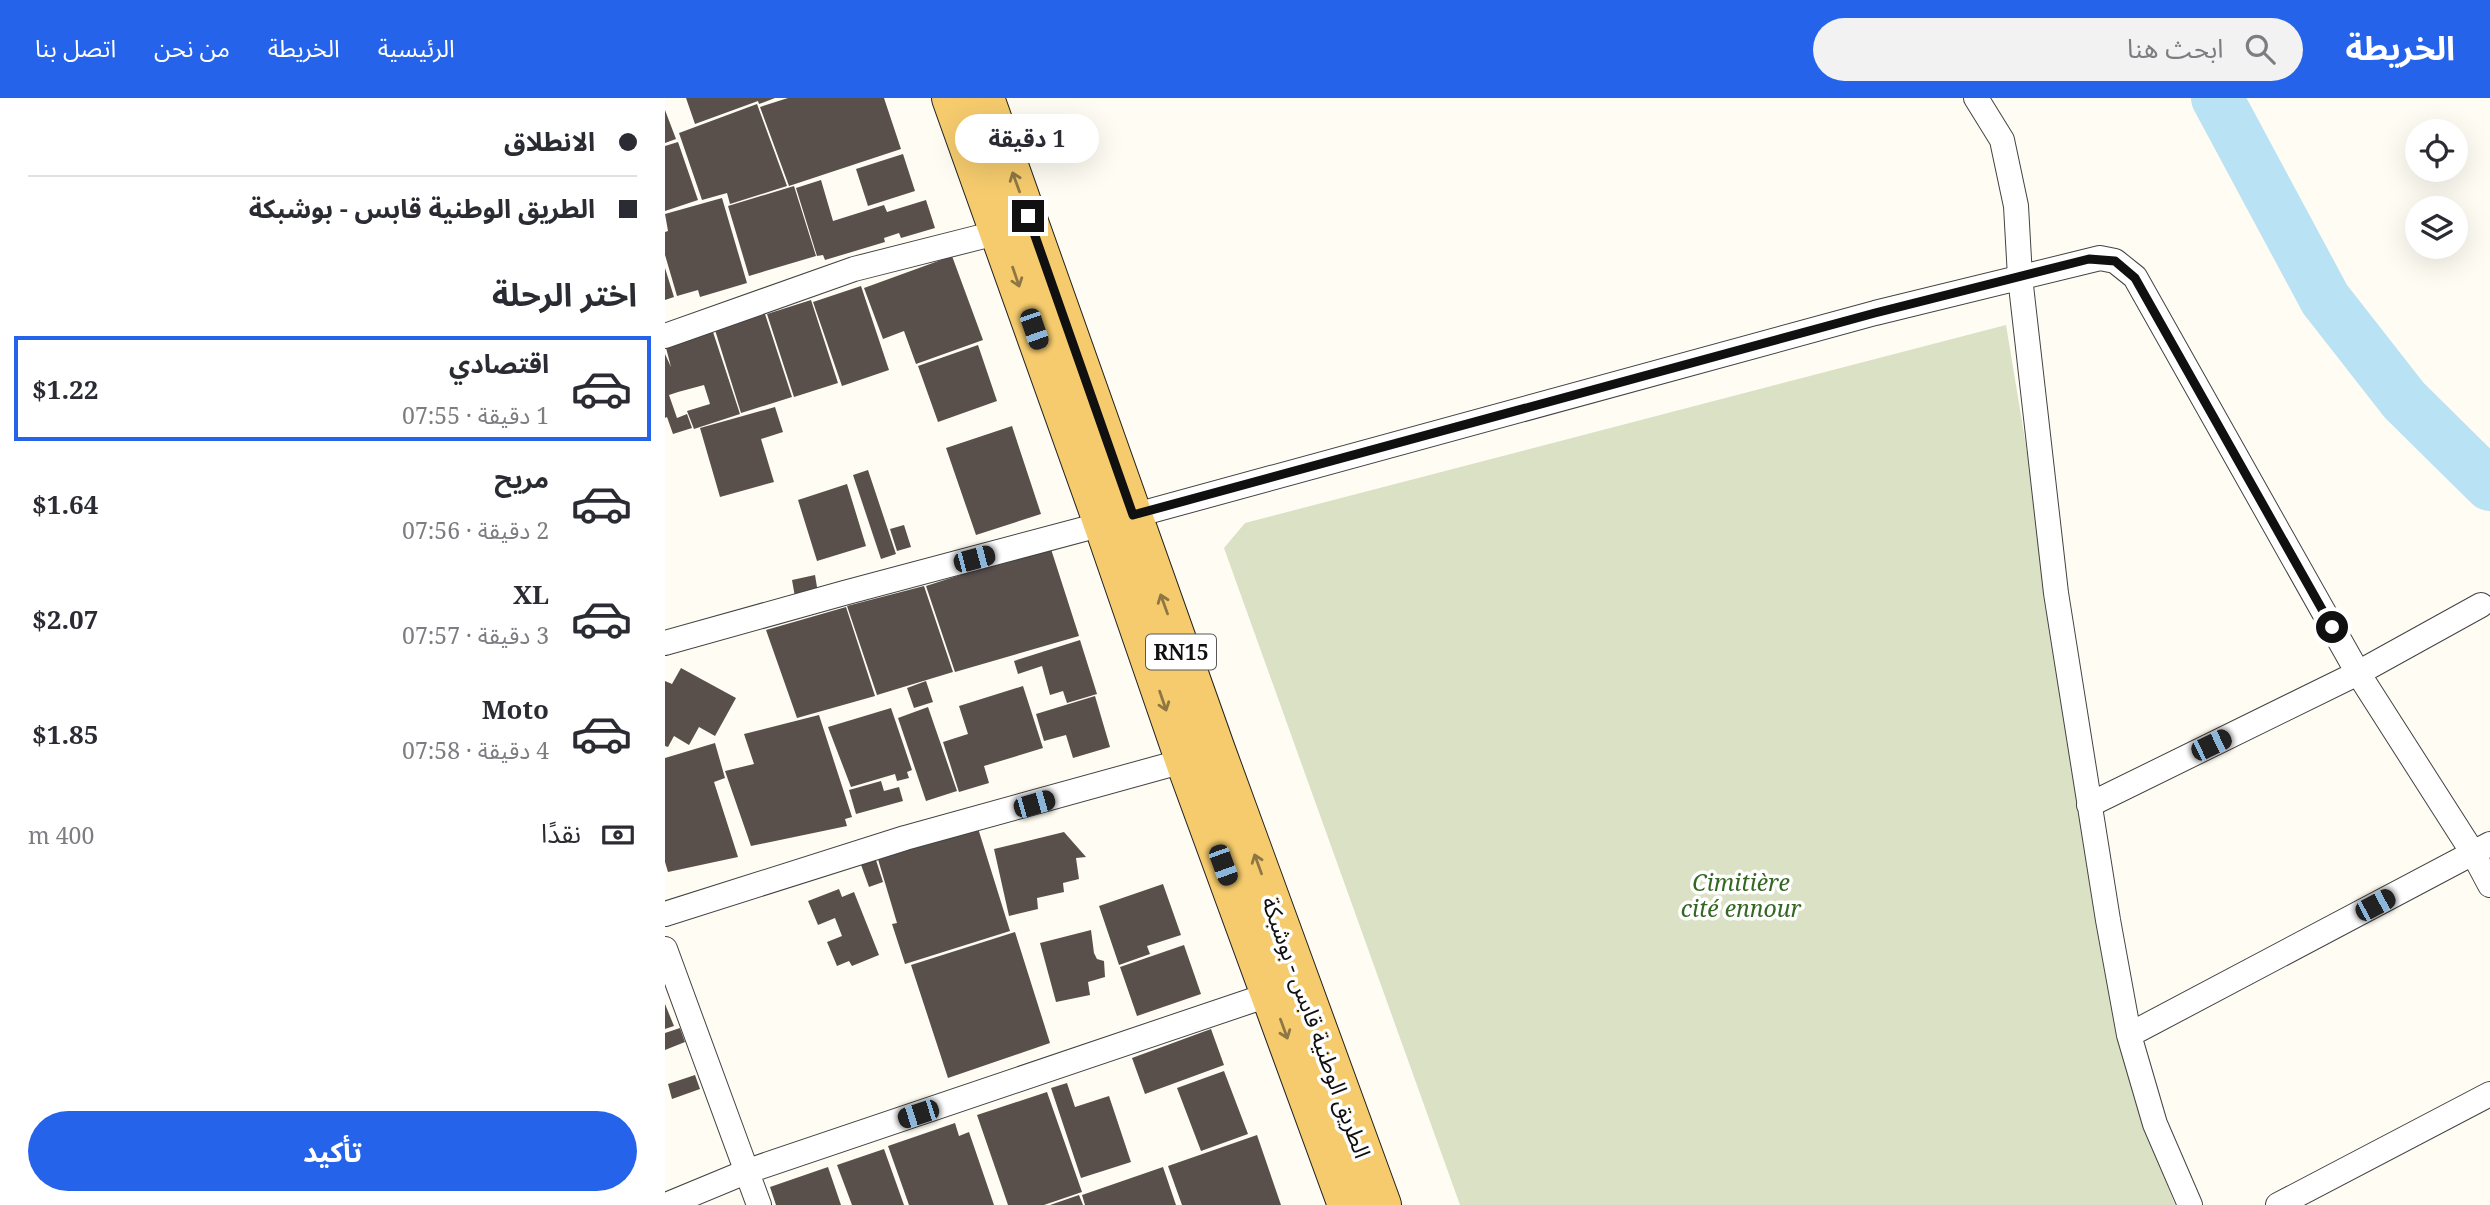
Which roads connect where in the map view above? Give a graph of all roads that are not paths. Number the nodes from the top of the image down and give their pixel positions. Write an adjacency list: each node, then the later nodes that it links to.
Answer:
1 (951, 98): 4 (main road, الطريق الوطنية قابس - بوشبكة / RN15)
2 (985, 98): 7 (main road, الطريق الوطنية قابس - بوشبكة / RN15, one-way to 2)
3 (1976, 98): 5 (street)
4 (1000, 232): 6 (street); 7 (main road, الطريق الوطنية قابس - بوشبكة / RN15, one-way to 7)
5 (2020, 276): 7 (street); 10 (street); 12 (street)
6 (665, 336)
7 (1118, 520): 9 (street); 11 (main road, الطريق الوطنية قابس - بوشبكة / RN15)
8 (2481, 605): 10 (street)
9 (665, 643)
10 (2358, 673): 12 (street); 13 (street)
11 (1200, 756): 15 (street); 17 (main road, الطريق الوطنية قابس - بوشبكة / RN15); 24 (main road, الطريق الوطنية قابس - بوشبكة / RN15, one-way to 11)
12 (2089, 806): 18 (street)
13 (2482, 849): 14 (street); 18 (street)
14 (2490, 885)
15 (665, 914)
16 (665, 949): 20 (street)
17 (1271, 993): 20 (street); 23 (main road, الطريق الوطنية قابس - بوشبكة / RN15, one-way to 23)
18 (2129, 1035): 25 (street)
19 (2490, 1094): 26 (street)
20 (748, 1171): 21 (street); 22 (street)
21 (666, 1205)
22 (759, 1205)
23 (1347, 1205)
24 (1382, 1205)
25 (2190, 1205)
26 (2278, 1205)

